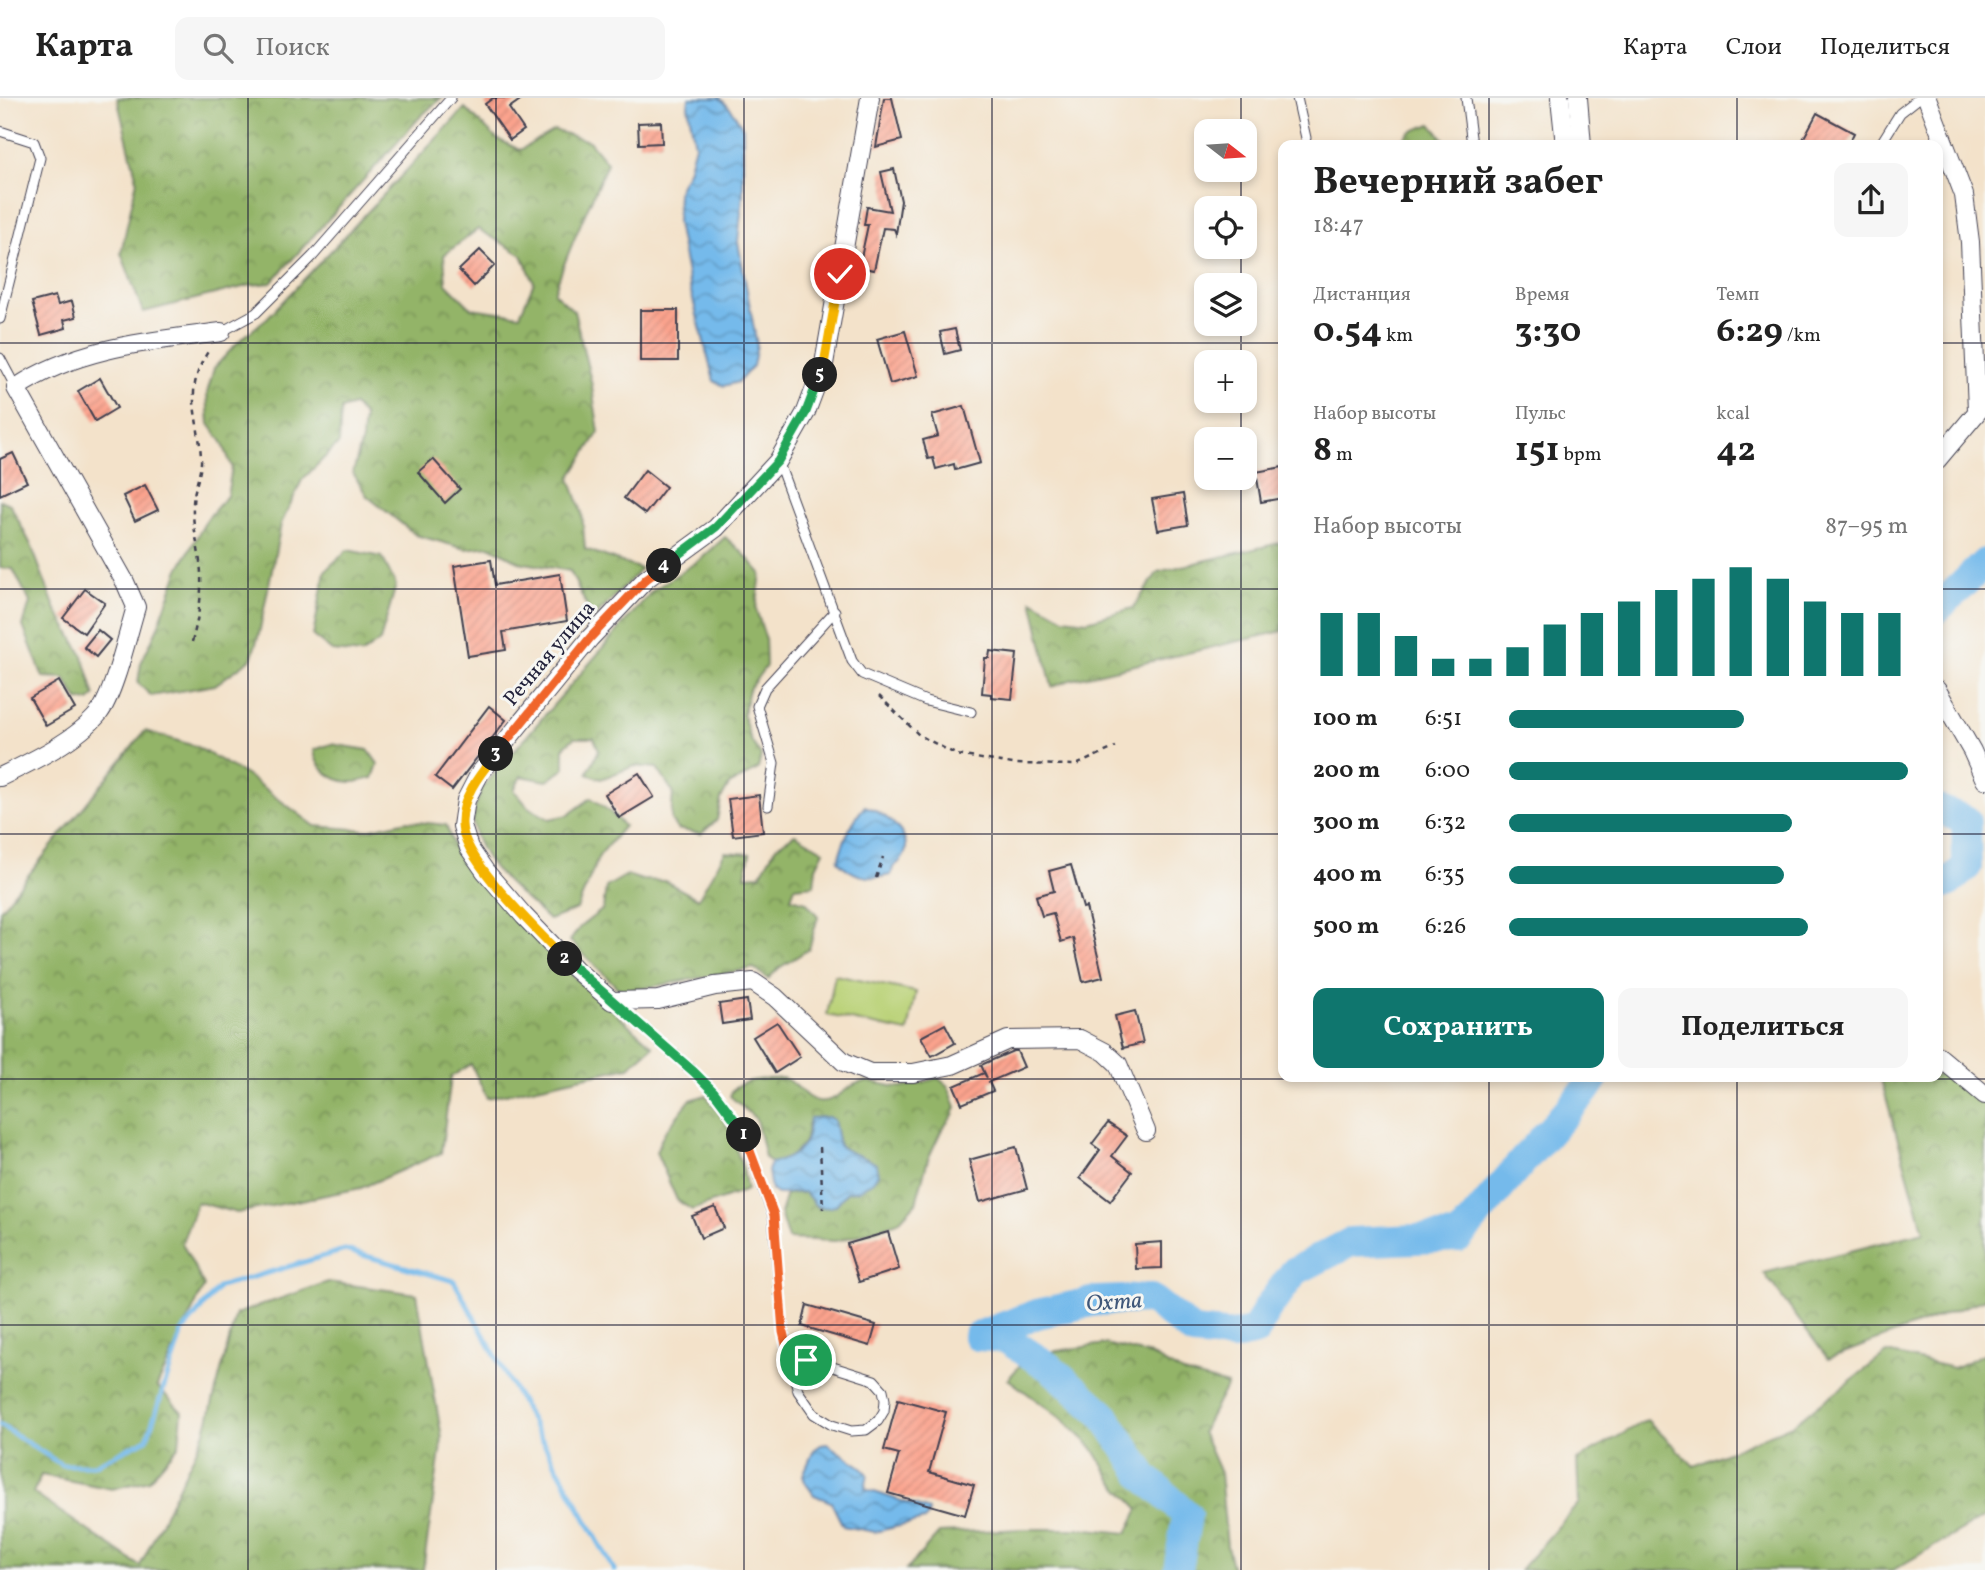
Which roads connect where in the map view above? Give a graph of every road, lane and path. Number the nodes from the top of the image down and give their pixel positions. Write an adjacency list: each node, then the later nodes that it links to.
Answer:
1 (451, 98): 16 (lane)
2 (870, 98): 21 (street, Речная улица)
3 (1297, 98): 10 (lane)
4 (1466, 98): 11 (lane)
5 (1560, 98): 12 (street)
6 (1578, 98): 13 (street)
7 (1919, 98): 14 (lane)
8 (1927, 98): 19 (street)
9 (0, 131): 15 (lane)
10 (1306, 138)
11 (1471, 140)
12 (1564, 140)
13 (1582, 140)
14 (1883, 140)
15 (0, 318)
16 (220, 332): 18 (street); 23 (path)
17 (0, 358): 18 (lane)
18 (16, 388): 28 (street)
19 (1981, 406): 20 (street)
20 (1943, 453)
21 (778, 461): 22 (lane); 33 (street, Речная улица)
22 (835, 611): 24 (lane); 30 (lane)
23 (192, 642)
24 (862, 674): 26 (lane); 27 (path)
25 (1943, 700): 29 (street)
26 (971, 712)
27 (1116, 747)
28 (0, 777)
29 (1985, 780)
30 (768, 806)
31 (883, 857): 32 (path)
32 (876, 878)
33 (612, 1001): 36 (street); 39 (lane)
34 (1943, 1060): 35 (street)
35 (1985, 1095)
36 (1146, 1131)
37 (820, 1147): 38 (path)
38 (823, 1209)
39 (791, 1365): 39 (lane)

